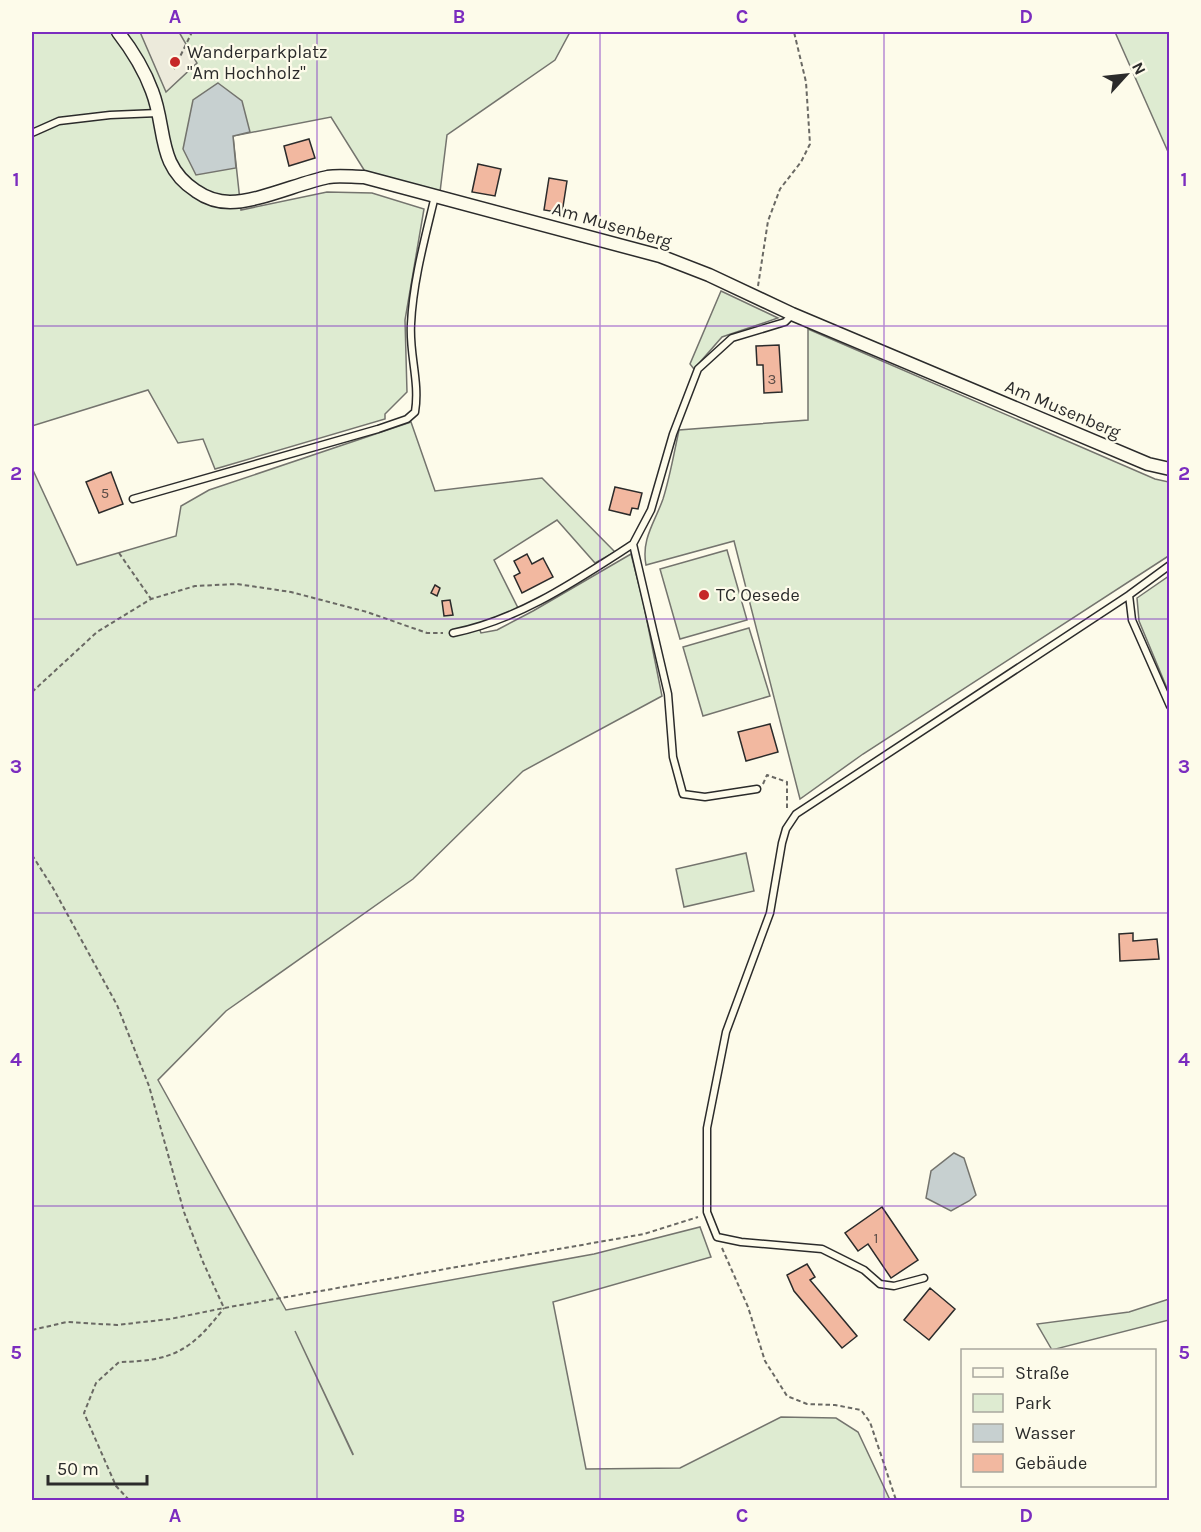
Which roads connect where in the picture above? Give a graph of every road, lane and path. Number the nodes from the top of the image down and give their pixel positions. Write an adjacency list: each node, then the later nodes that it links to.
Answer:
1 (118, 32): 5 (street, Am Musenberg)
2 (192, 32): 4 (path)
3 (794, 32): 8 (path)
4 (174, 69)
5 (158, 113): 6 (lane); 7 (street, Am Musenberg)
6 (32, 133)
7 (435, 195): 8 (street, Am Musenberg); 11 (lane)
8 (757, 297): 9 (street, Am Musenberg)
9 (792, 314): 10 (street, Am Musenberg); 12 (lane)
10 (1170, 469)
11 (133, 499)
12 (633, 544): 17 (lane); 20 (lane)
13 (119, 553): 16 (path)
14 (1170, 565): 15 (lane)
15 (1129, 595): 19 (lane); 21 (lane)
16 (151, 599): 17 (path); 18 (path)
17 (453, 633)
18 (32, 692)
19 (1170, 706)
20 (757, 789): 21 (path)
21 (786, 829): 23 (lane)
22 (32, 855): 26 (path)
23 (707, 1212): 24 (lane); 26 (path)
24 (717, 1237): 25 (lane); 29 (path)
25 (924, 1278)
26 (224, 1308): 27 (path); 28 (path)
27 (32, 1330)
28 (129, 1500)
29 (896, 1500)

